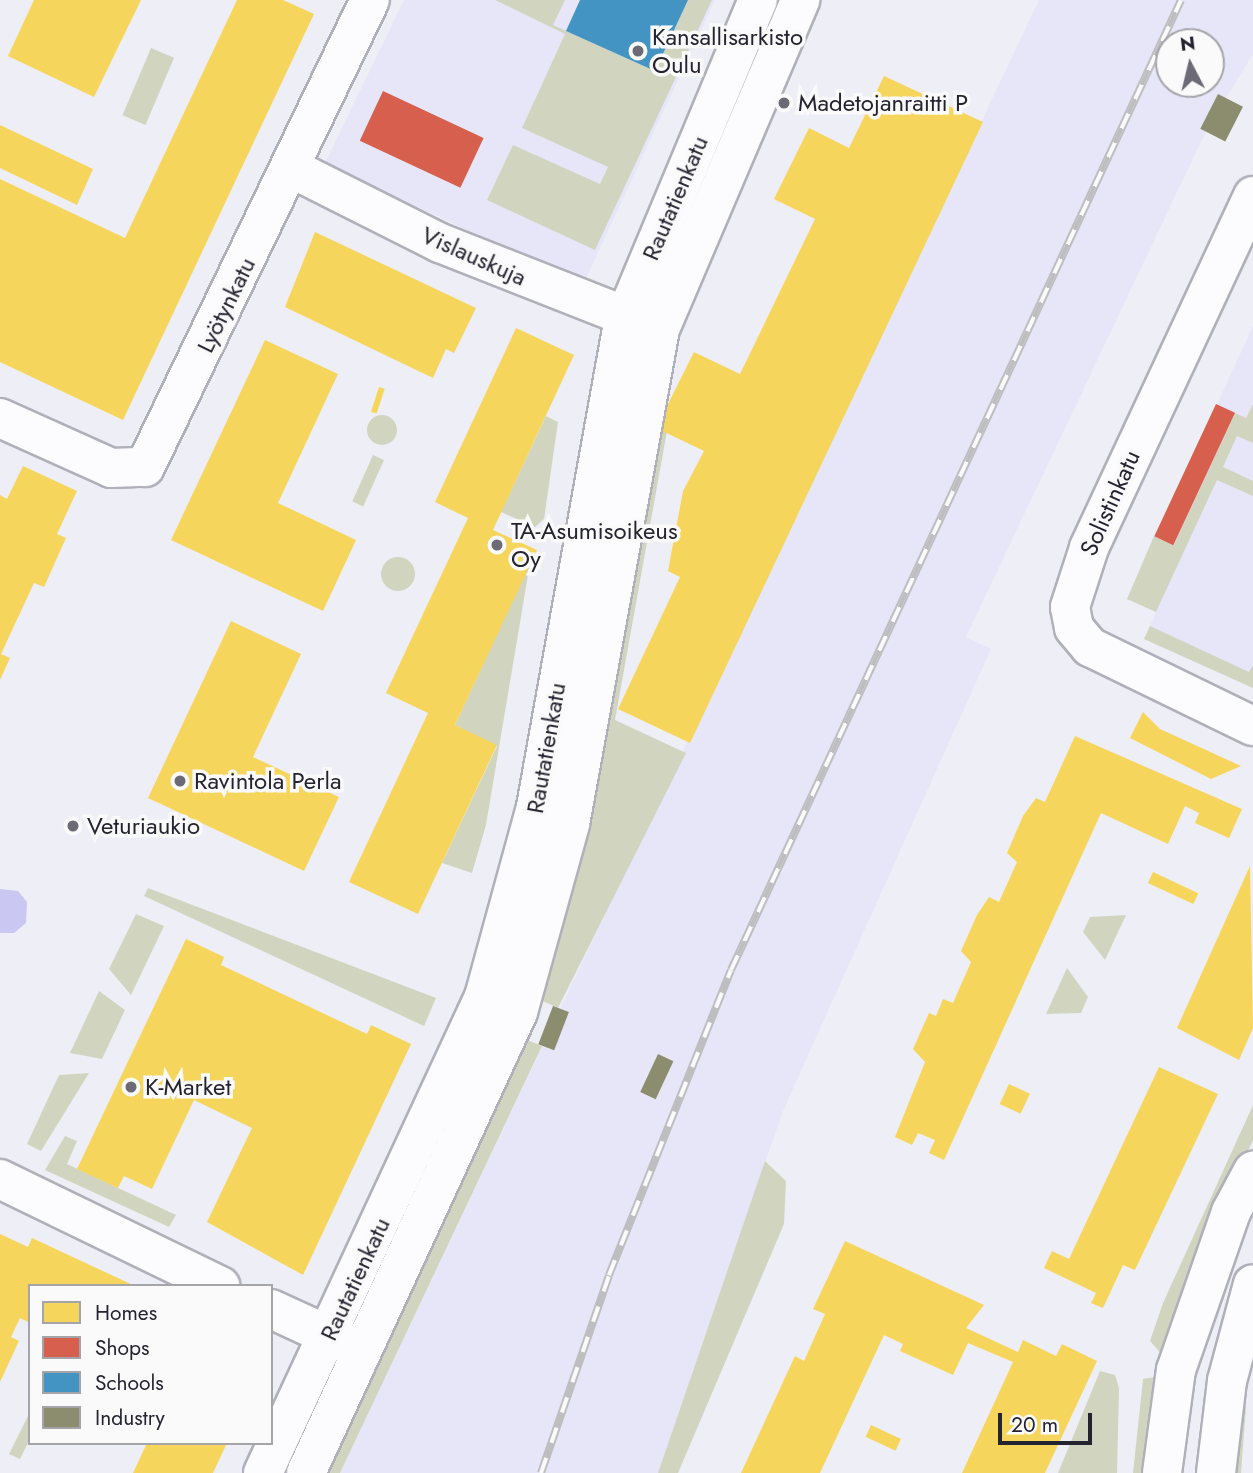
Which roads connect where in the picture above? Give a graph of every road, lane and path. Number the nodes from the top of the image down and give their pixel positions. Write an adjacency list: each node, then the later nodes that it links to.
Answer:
1 (370, 0): 4 (main road, Lyötynkatu)
2 (758, 0): 6 (main road, Rautatienkatu)
3 (800, 0): 7 (main road, Rautatienkatu)
4 (293, 169): 6 (main road, Vislauskuja); 8 (main road, Lyötynkatu)
5 (1253, 195): 9 (main road, Solistinkatu)
6 (624, 320): 7 (main road, Vislauskuja); 15 (main road, Rautatienkatu)
7 (660, 330): 16 (main road, Rautatienkatu)
8 (0, 418)
9 (1253, 726)
10 (1253, 1171): 19 (main road)
11 (0, 1179): 12 (main road)
12 (216, 1284)
13 (1253, 1284): 20 (main road)
14 (273, 1310): 15 (main road)
15 (328, 1335): 16 (main road); 17 (main road, Rautatienkatu)
16 (364, 1351): 18 (main road, Rautatienkatu)
17 (263, 1473)
18 (306, 1473)
19 (1162, 1473)
20 (1216, 1473)

